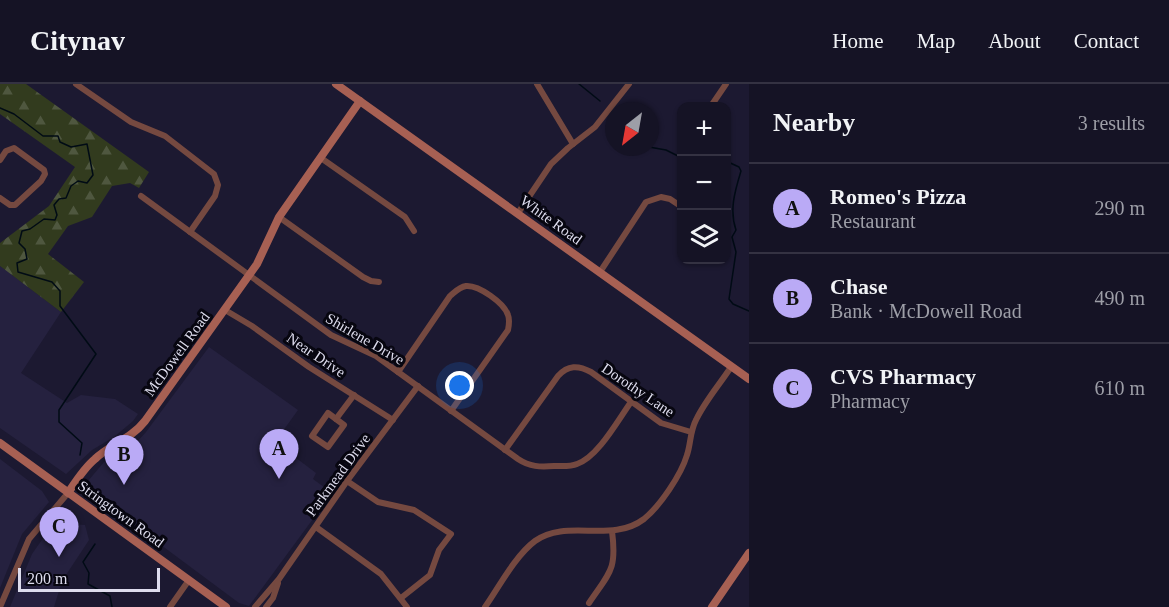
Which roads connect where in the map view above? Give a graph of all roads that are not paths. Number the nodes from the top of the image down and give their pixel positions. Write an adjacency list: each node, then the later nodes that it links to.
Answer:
1 (76, 84): 17 (street)
2 (336, 84): 6 (street, White Road)
3 (537, 84): 8 (street)
4 (629, 84): 8 (street)
5 (726, 84): 7 (street)
6 (360, 101): 9 (street, McDowell Road); 14 (street, White Road)
7 (714, 102)
8 (573, 144): 14 (street)
9 (321, 158): 15 (street, McDowell Road); 16 (street)
10 (0, 160): 12 (street)
11 (141, 196): 17 (street, Shirlene Drive)
12 (0, 198)
13 (677, 204): 18 (street)
14 (518, 213): 18 (street, White Road)
15 (279, 217): 19 (street, McDowell Road); 20 (street)
16 (414, 231)
17 (190, 232): 19 (street, Shirlene Drive)
18 (600, 272): 22 (street, White Road)
19 (249, 276): 21 (street, McDowell Road); 23 (street, Shirlene Drive)
20 (380, 282)
21 (225, 310): 26 (street, Near Drive); 35 (street, McDowell Road)
22 (732, 367): 24 (street, White Road); 31 (street)
23 (398, 372): 25 (street, Shirlene Drive); 28 (street)
24 (749, 380)
25 (418, 386): 28 (street, Shirlene Drive); 30 (street, Parkmead Drive)
26 (354, 395): 29 (street); 30 (street, Near Drive)
27 (631, 402): 31 (street, Dorothy Lane); 33 (street, Shirlene Drive); 33 (street, Dorothy Lane)
28 (451, 411): 33 (street, Shirlene Drive)
29 (336, 419): 29 (street)
30 (393, 420): 34 (street, Parkmead Drive)
31 (691, 432): 37 (street)
32 (0, 443): 35 (street, Stringtown Road)
33 (505, 450)
34 (347, 481): 36 (street, Parkmead Drive); 41 (street)
35 (68, 492): 40 (street, Stringtown Road); 43 (street, McDowell Road)
36 (316, 527): 39 (street, Parkmead Drive); 41 (street)
37 (612, 531): 42 (street); 49 (street)
38 (749, 553): 50 (street)
39 (279, 579): 46 (street, Parkmead Drive); 47 (street, Parkmead Drive)
40 (189, 580): 44 (street); 45 (street, Stringtown Road)
41 (401, 598): 48 (street)
42 (589, 603)
43 (0, 607)
44 (170, 607)
45 (226, 607)
46 (255, 607)
47 (266, 607)
48 (407, 607)
49 (485, 607)
50 (712, 607)

